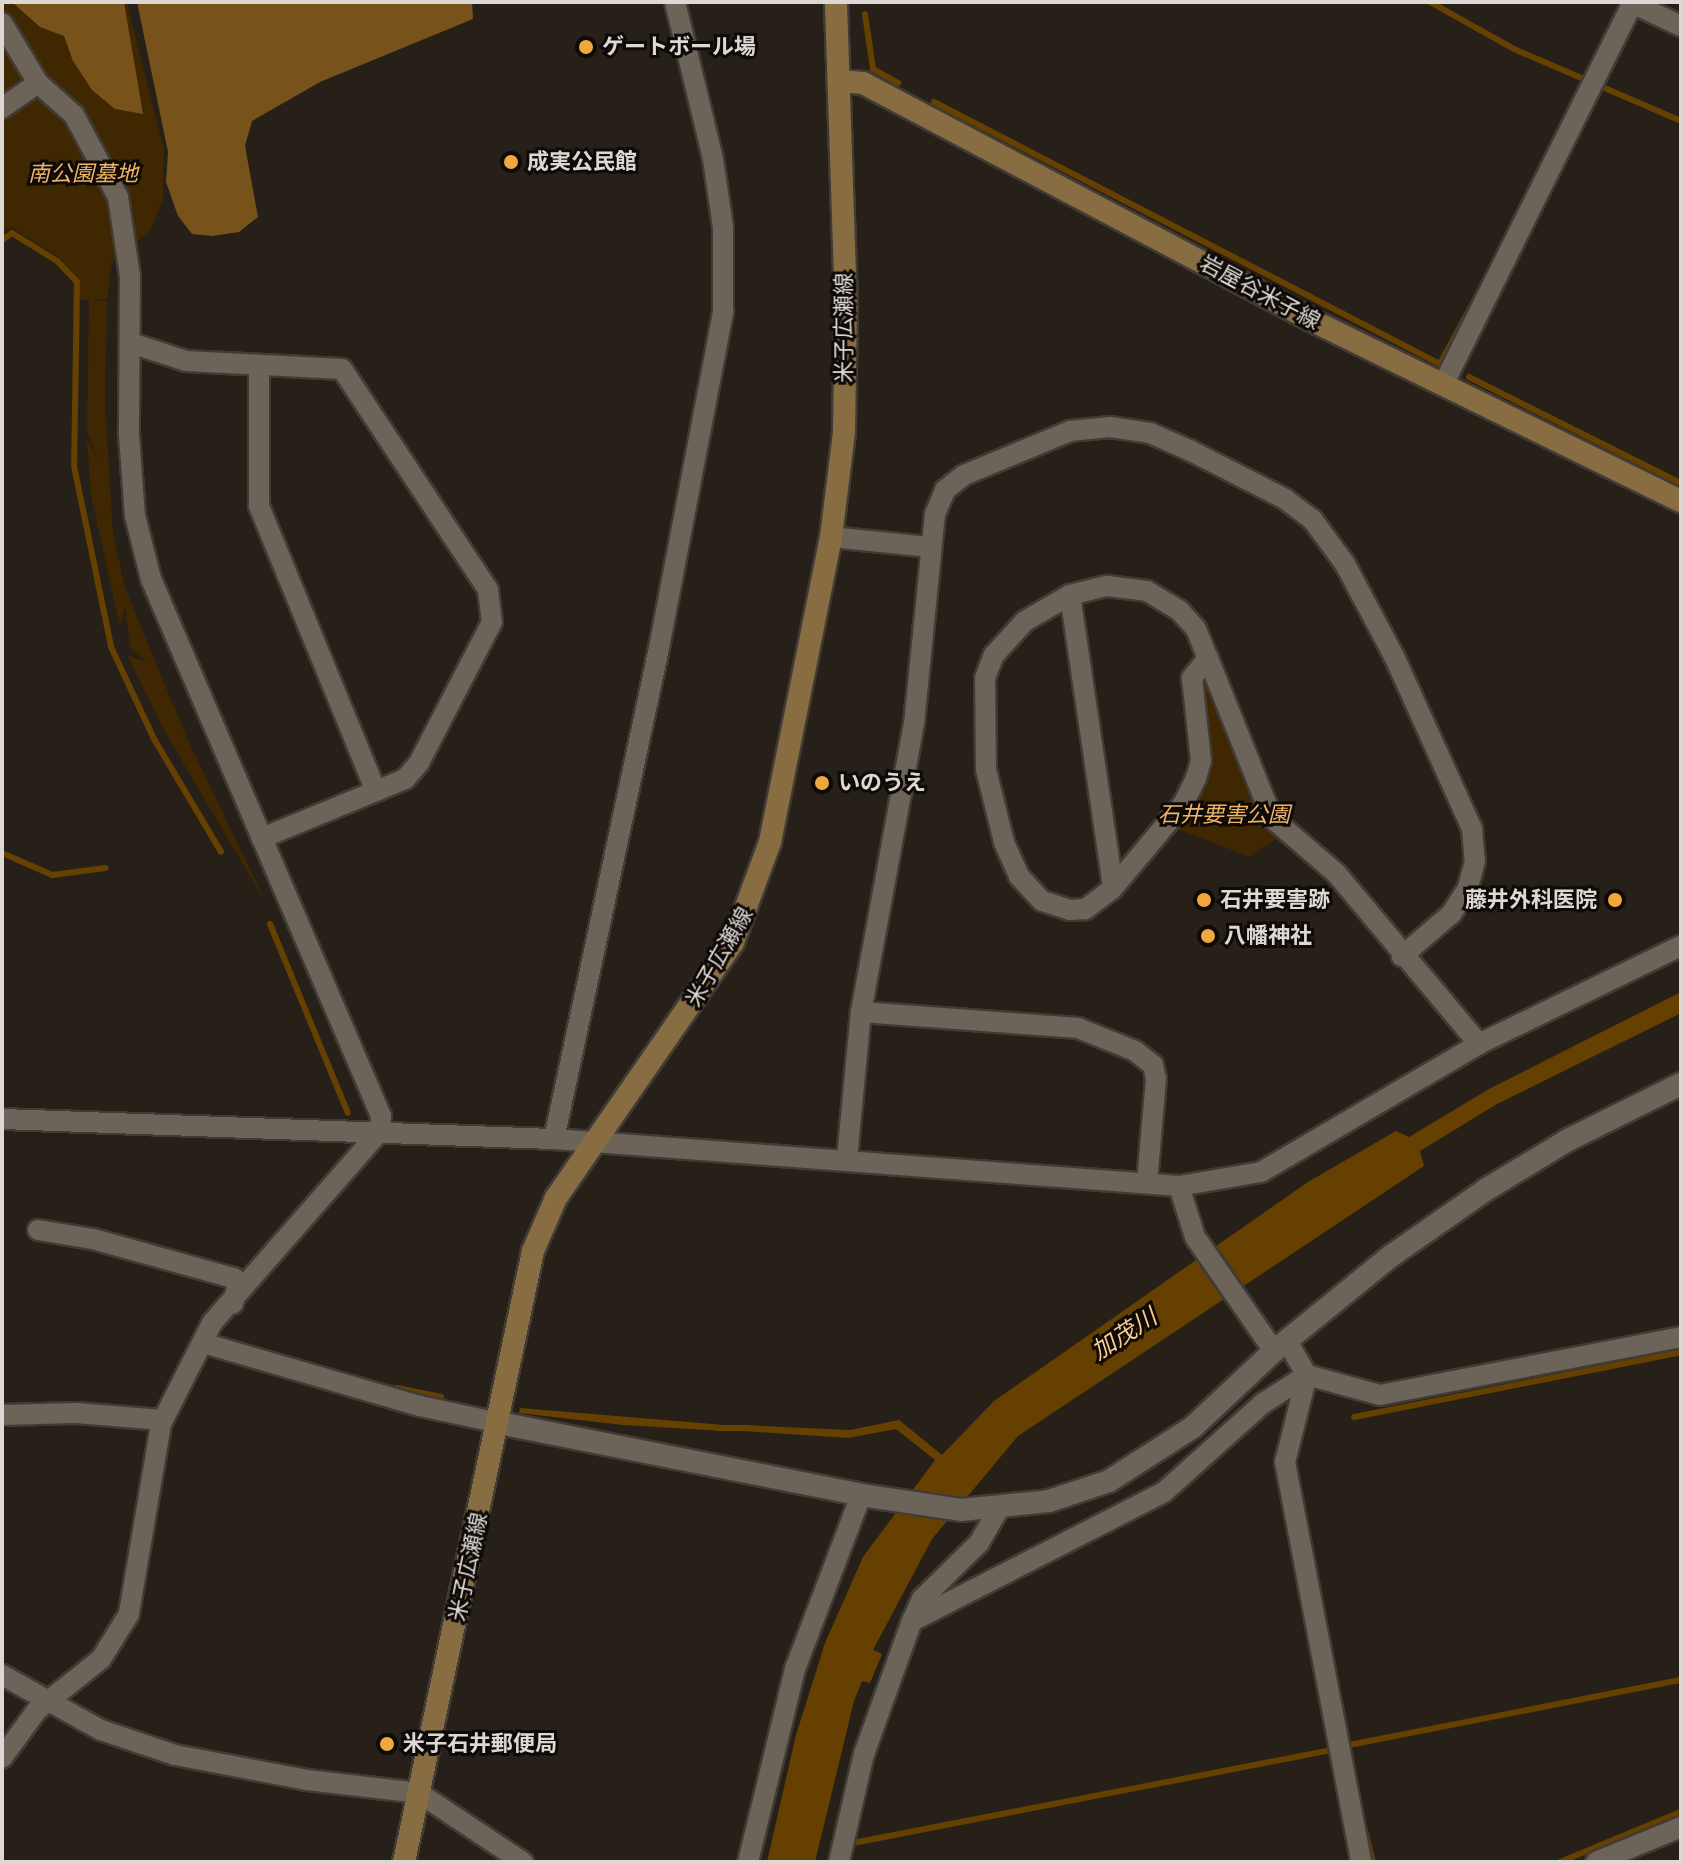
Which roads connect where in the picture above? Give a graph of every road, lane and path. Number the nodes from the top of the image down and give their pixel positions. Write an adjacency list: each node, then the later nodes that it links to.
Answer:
1 (675, 2): 27 (street)
2 (836, 2): 6 (main road, 米子広瀬線)
3 (1631, 3): 5 (street); 11 (street)
4 (2, 23): 7 (street)
5 (1681, 26)
6 (841, 81): 11 (main road, 岩屋谷米子線); 13 (main road, 米子広瀬線)
7 (38, 83): 8 (street); 9 (street)
8 (2, 108)
9 (131, 343): 10 (street); 18 (street)
10 (259, 365): 17 (street); 17 (street)
11 (1444, 383): 12 (main road, 岩屋谷米子線)
12 (1681, 501)
13 (831, 537): 14 (street); 28 (main road, 米子広瀬線)
14 (930, 547): 21 (street); 22 (street)
15 (1070, 595): 16 (street); 19 (street); 19 (street)
16 (1208, 658): 19 (street); 21 (street)
17 (376, 791): 18 (street)
18 (262, 838): 26 (street)
19 (1113, 886)
20 (1681, 946): 23 (street)
21 (1402, 956): 23 (street)
22 (861, 1012): 29 (street); 30 (street)
23 (1479, 1044): 31 (street)
24 (1681, 1084): 36 (street)
25 (2, 1119): 26 (street)
26 (380, 1131): 27 (street); 33 (street)
27 (554, 1139): 28 (street)
28 (593, 1145): 29 (street); 40 (main road, 米子広瀬線)
29 (847, 1159): 30 (street)
30 (1147, 1182): 31 (street)
31 (1179, 1186): 36 (street)
32 (38, 1230): 33 (street)
33 (233, 1303): 35 (street)
34 (1681, 1337): 37 (street)
35 (203, 1343): 39 (street); 40 (street)
36 (1281, 1346): 37 (street); 42 (street)
37 (1307, 1375): 43 (street); 53 (street)
38 (3, 1411): 39 (street)
39 (163, 1420): 45 (street)
40 (499, 1423): 41 (street); 47 (main road, 米子広瀬線)
41 (871, 1497): 42 (street); 51 (street)
42 (999, 1509): 43 (street)
43 (912, 1621): 52 (street)
44 (2, 1675): 45 (street)
45 (47, 1702): 46 (street); 47 (street)
46 (2, 1758)
47 (419, 1793): 49 (main road, 米子広瀬線); 50 (street)
48 (1681, 1827): 54 (street)
49 (404, 1862)
50 (523, 1862)
51 (748, 1862)
52 (839, 1862)
53 (1361, 1862)
54 (1596, 1862)

